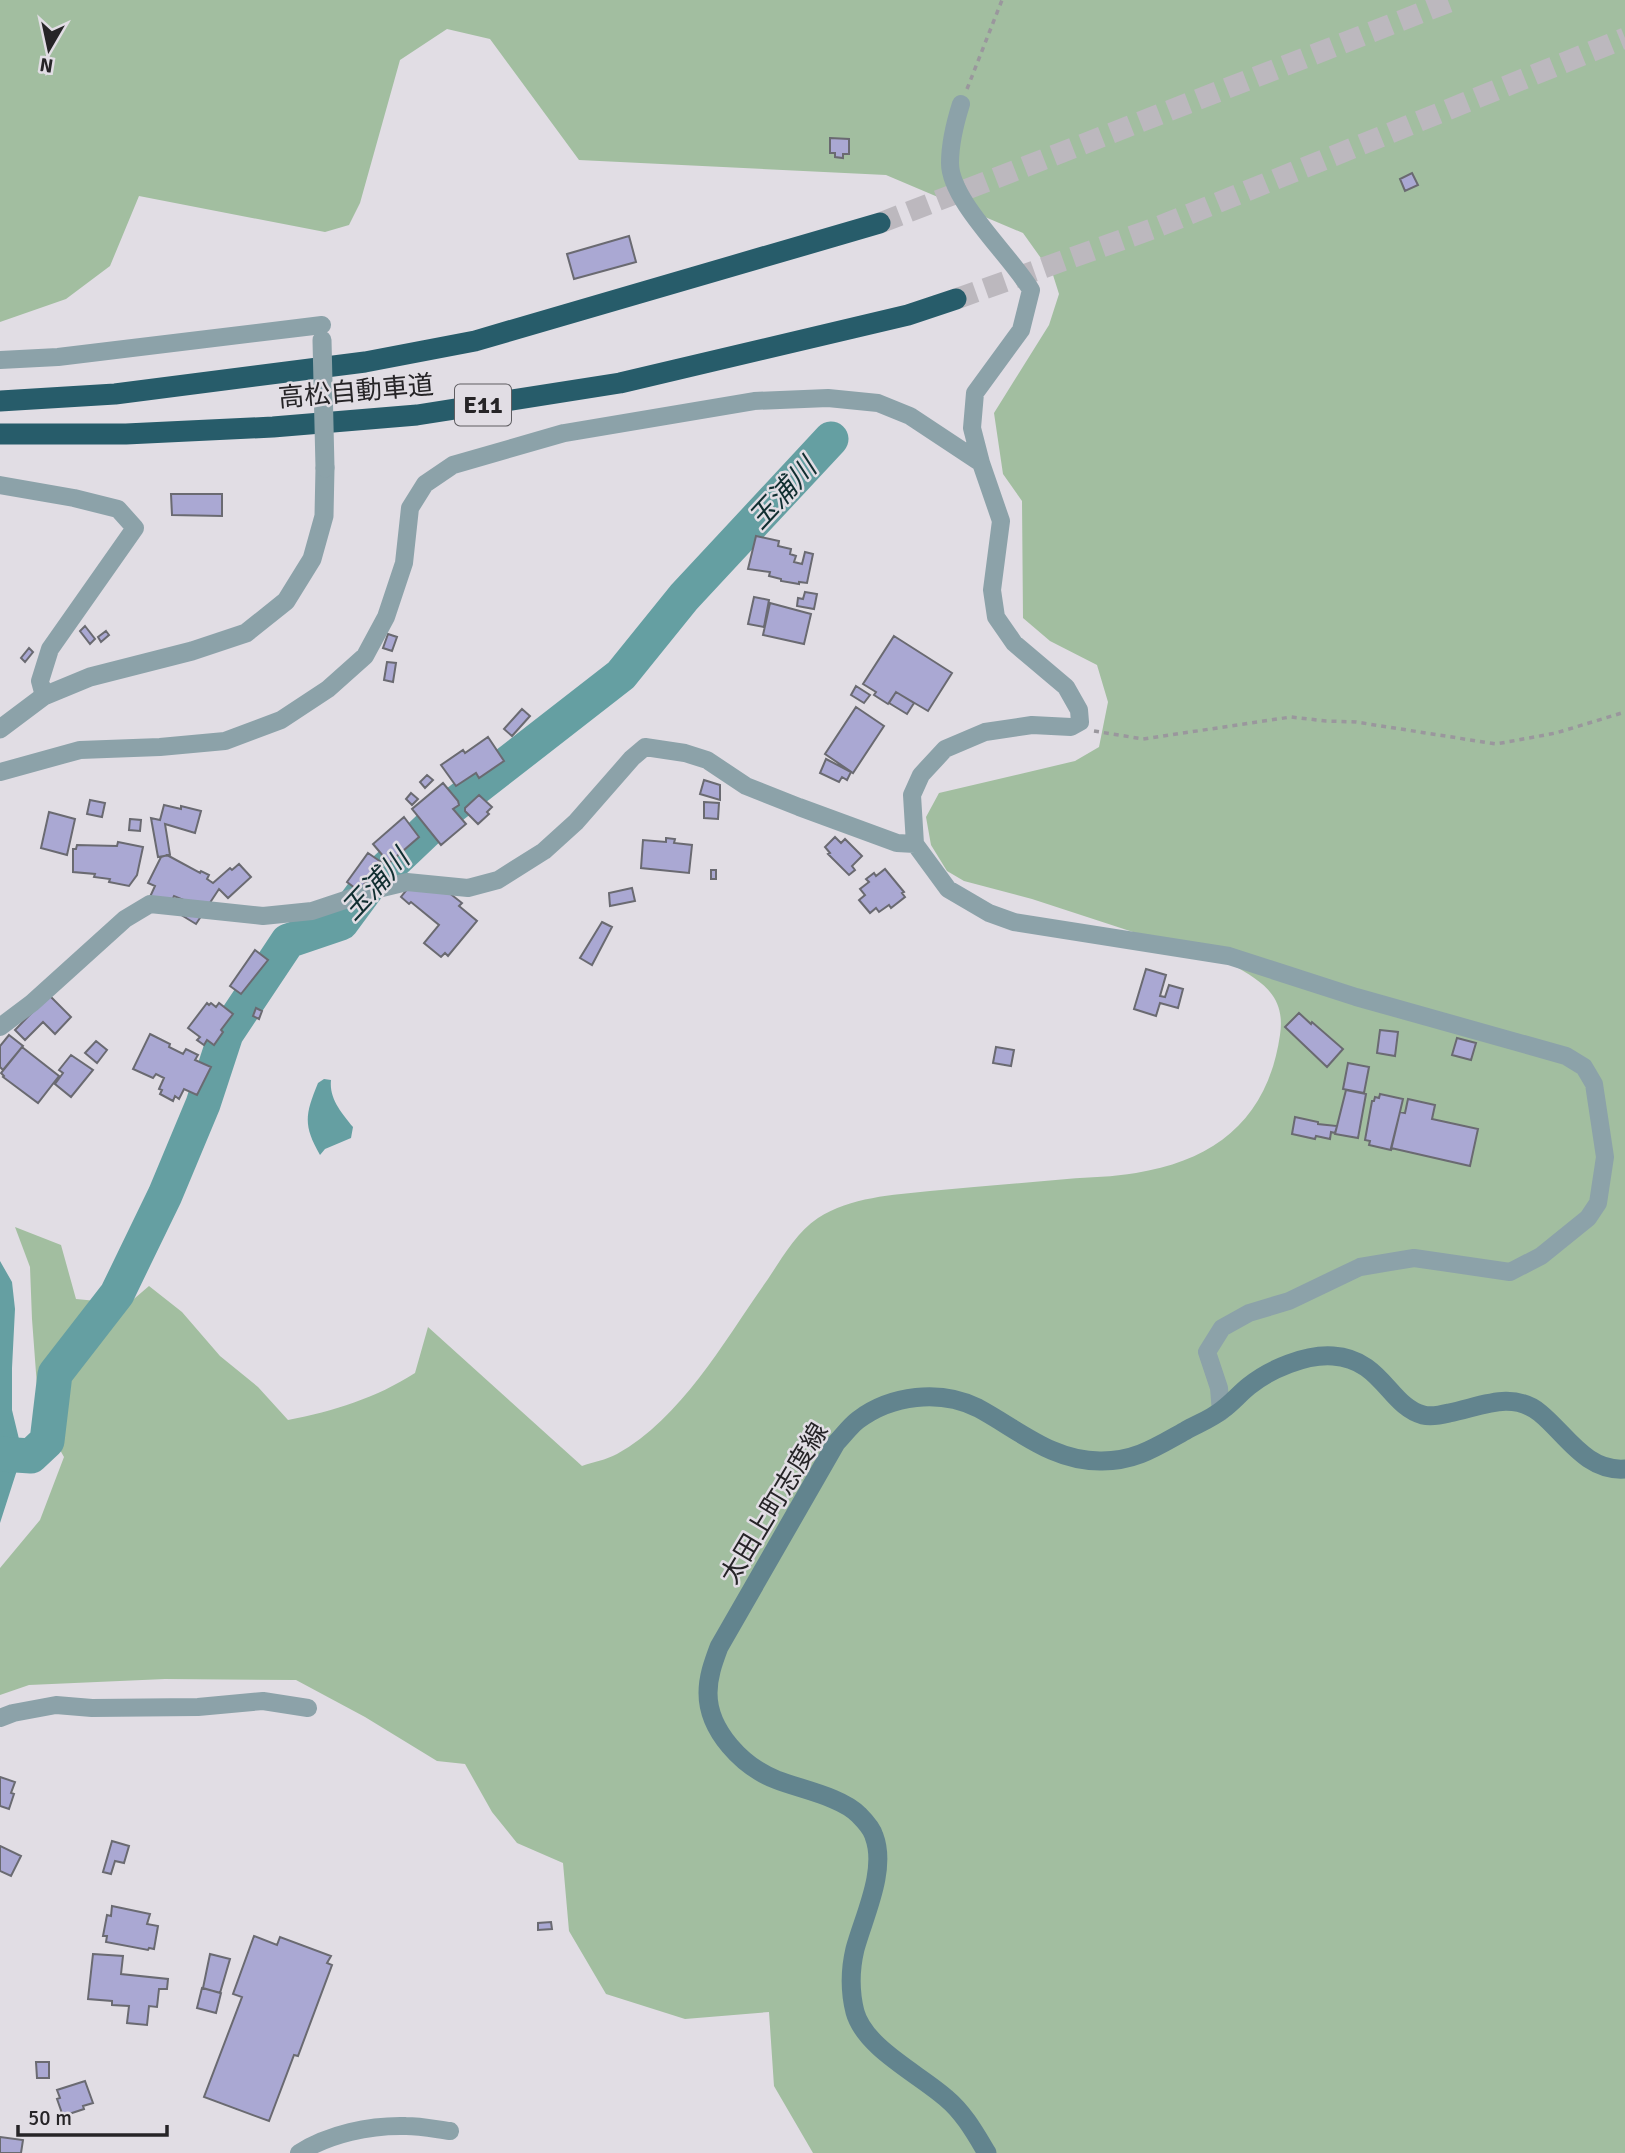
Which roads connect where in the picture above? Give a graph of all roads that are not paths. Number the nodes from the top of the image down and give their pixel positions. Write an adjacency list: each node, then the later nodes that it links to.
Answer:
1 (961, 104): 8 (street)
2 (880, 223): 6 (highway, 高松自動車道)
3 (956, 299): 7 (highway, 高松自動車道 / E11)
4 (322, 333): 5 (street); 10 (street, bridge)
5 (0, 360)
6 (0, 401)
7 (0, 434)
8 (981, 463): 12 (street); 13 (street)
9 (0, 485): 10 (street)
10 (44, 696): 11 (street)
11 (0, 729)
12 (0, 772)
13 (915, 844): 14 (street); 15 (street)
14 (0, 1027)
15 (1221, 1412): 16 (main road, 太田上町志度線); 21 (main road, 太田上町志度線)
16 (1625, 1469)
17 (308, 1708): 18 (street)
18 (0, 1717)
19 (450, 2131): 20 (street)
20 (299, 2153)
21 (986, 2153)

